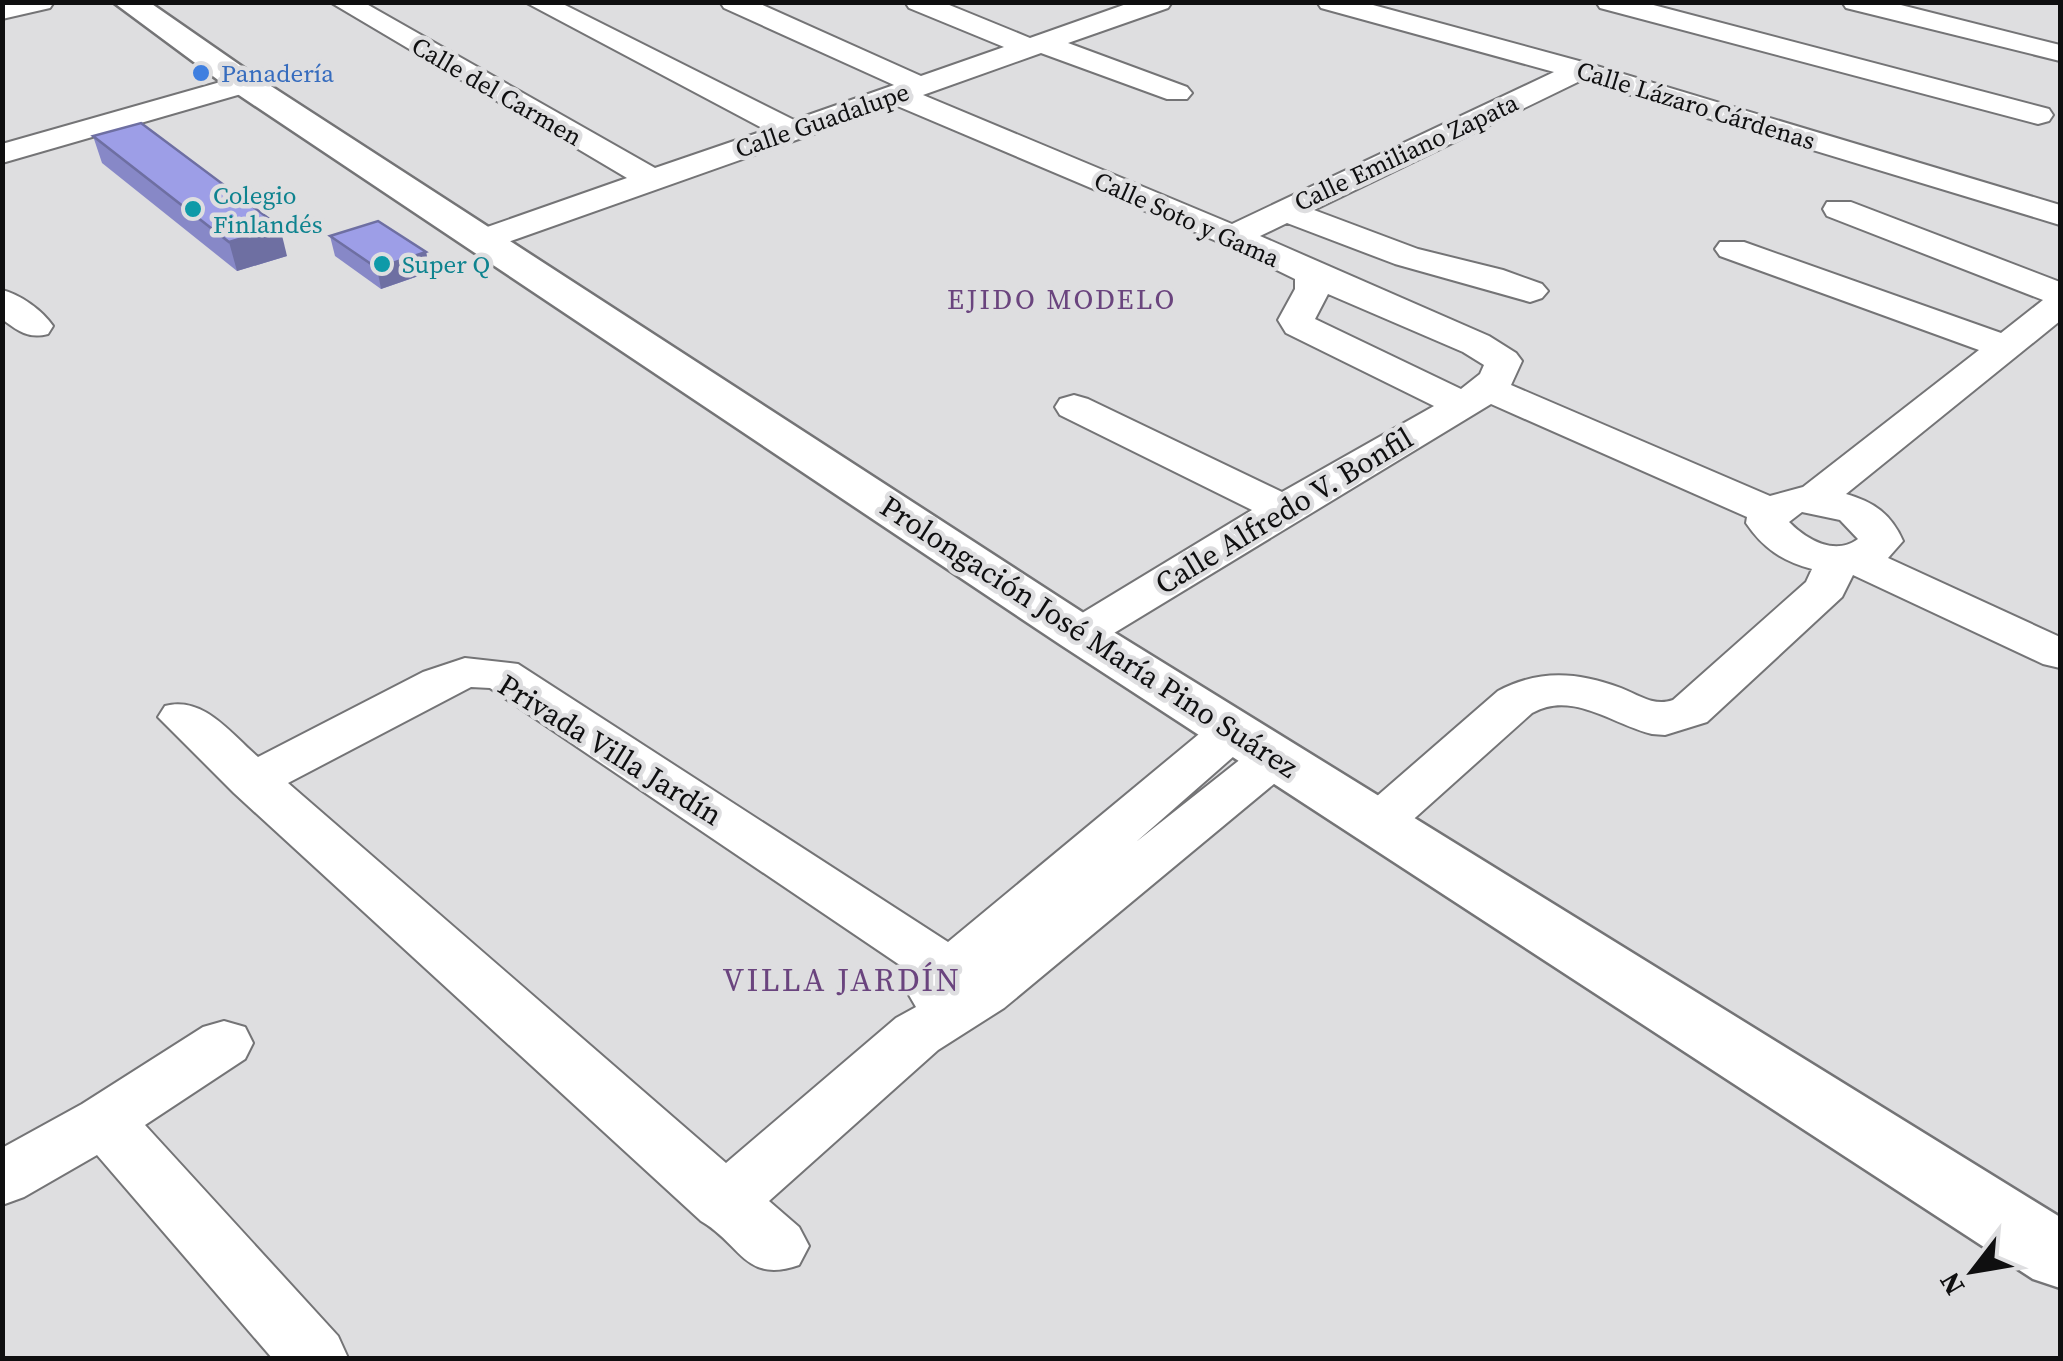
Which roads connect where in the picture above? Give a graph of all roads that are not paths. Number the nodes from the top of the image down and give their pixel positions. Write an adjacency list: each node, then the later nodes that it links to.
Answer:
1 (41, 2): 11 (street)
2 (342, 2): 21 (street, Calle del Carmen)
3 (538, 2): 19 (street)
4 (733, 2): 16 (street, Calle Soto y Gama)
5 (918, 2): 12 (street)
6 (1330, 2): 14 (street, Calle Lázaro Cárdenas)
7 (1609, 2): 18 (street)
8 (1854, 2): 13 (street)
9 (132, 3): 15 (main road, Prolongación José María Pino Suárez)
10 (1136, 5): 12 (street, Calle Guadalupe)
11 (2, 11)
12 (1034, 45): 16 (street, Calle Guadalupe); 17 (street)
13 (2060, 52)
14 (1580, 70): 24 (street, Calle Emiliano Zapata); 25 (street, Calle Lázaro Cárdenas)
15 (245, 84): 20 (street); 27 (main road, Prolongación José María Pino Suárez)
16 (909, 91): 19 (street, Calle Guadalupe); 26 (street, Calle Soto y Gama)
17 (1177, 94)
18 (2038, 115)
19 (792, 132): 21 (street, Calle Guadalupe)
20 (2, 154)
21 (651, 179): 27 (street, Calle Guadalupe)
22 (2060, 184): 25 (street)
23 (1839, 209): 31 (street)
24 (1284, 210): 26 (street, Calle Emiliano Zapata); 30 (street)
25 (2046, 210)
26 (1232, 236): 29 (street, Calle Soto y Gama)
27 (485, 239): 42 (main road, Prolongación José María Pino Suárez)
28 (1732, 250): 35 (street)
29 (1312, 274): 36 (street, Calle Soto y Gama); 36 (street)
30 (1530, 291)
31 (2060, 294)
32 (2, 301): 34 (street)
33 (2060, 304): 35 (street)
34 (35, 326)
35 (2006, 347): 38 (street)
36 (1475, 397): 39 (street, Calle Alfredo V. Bonfil); 40 (street, Calle Soto y Gama)
37 (1074, 407): 39 (street)
38 (1814, 500): 40 (street); 41 (street)
39 (1283, 509): 42 (street, Calle Alfredo V. Bonfil)
40 (1770, 512): 41 (street)
41 (1845, 559): 43 (street); 47 (street)
42 (1080, 634): 45 (main road, Prolongación José María Pino Suárez)
43 (2060, 654)
44 (182, 717): 46 (street)
45 (1254, 744): 47 (main road, Prolongación José María Pino Suárez); 48 (street)
46 (252, 781): 48 (street, Privada Villa Jardín); 52 (street)
47 (1379, 822): 54 (main road, Prolongación José María Pino Suárez)
48 (968, 982): 52 (street)
49 (224, 1044): 50 (street)
50 (104, 1121): 51 (street); 55 (street)
51 (2, 1179)
52 (724, 1202): 53 (street)
53 (776, 1246)
54 (2060, 1256)
55 (314, 1358)

